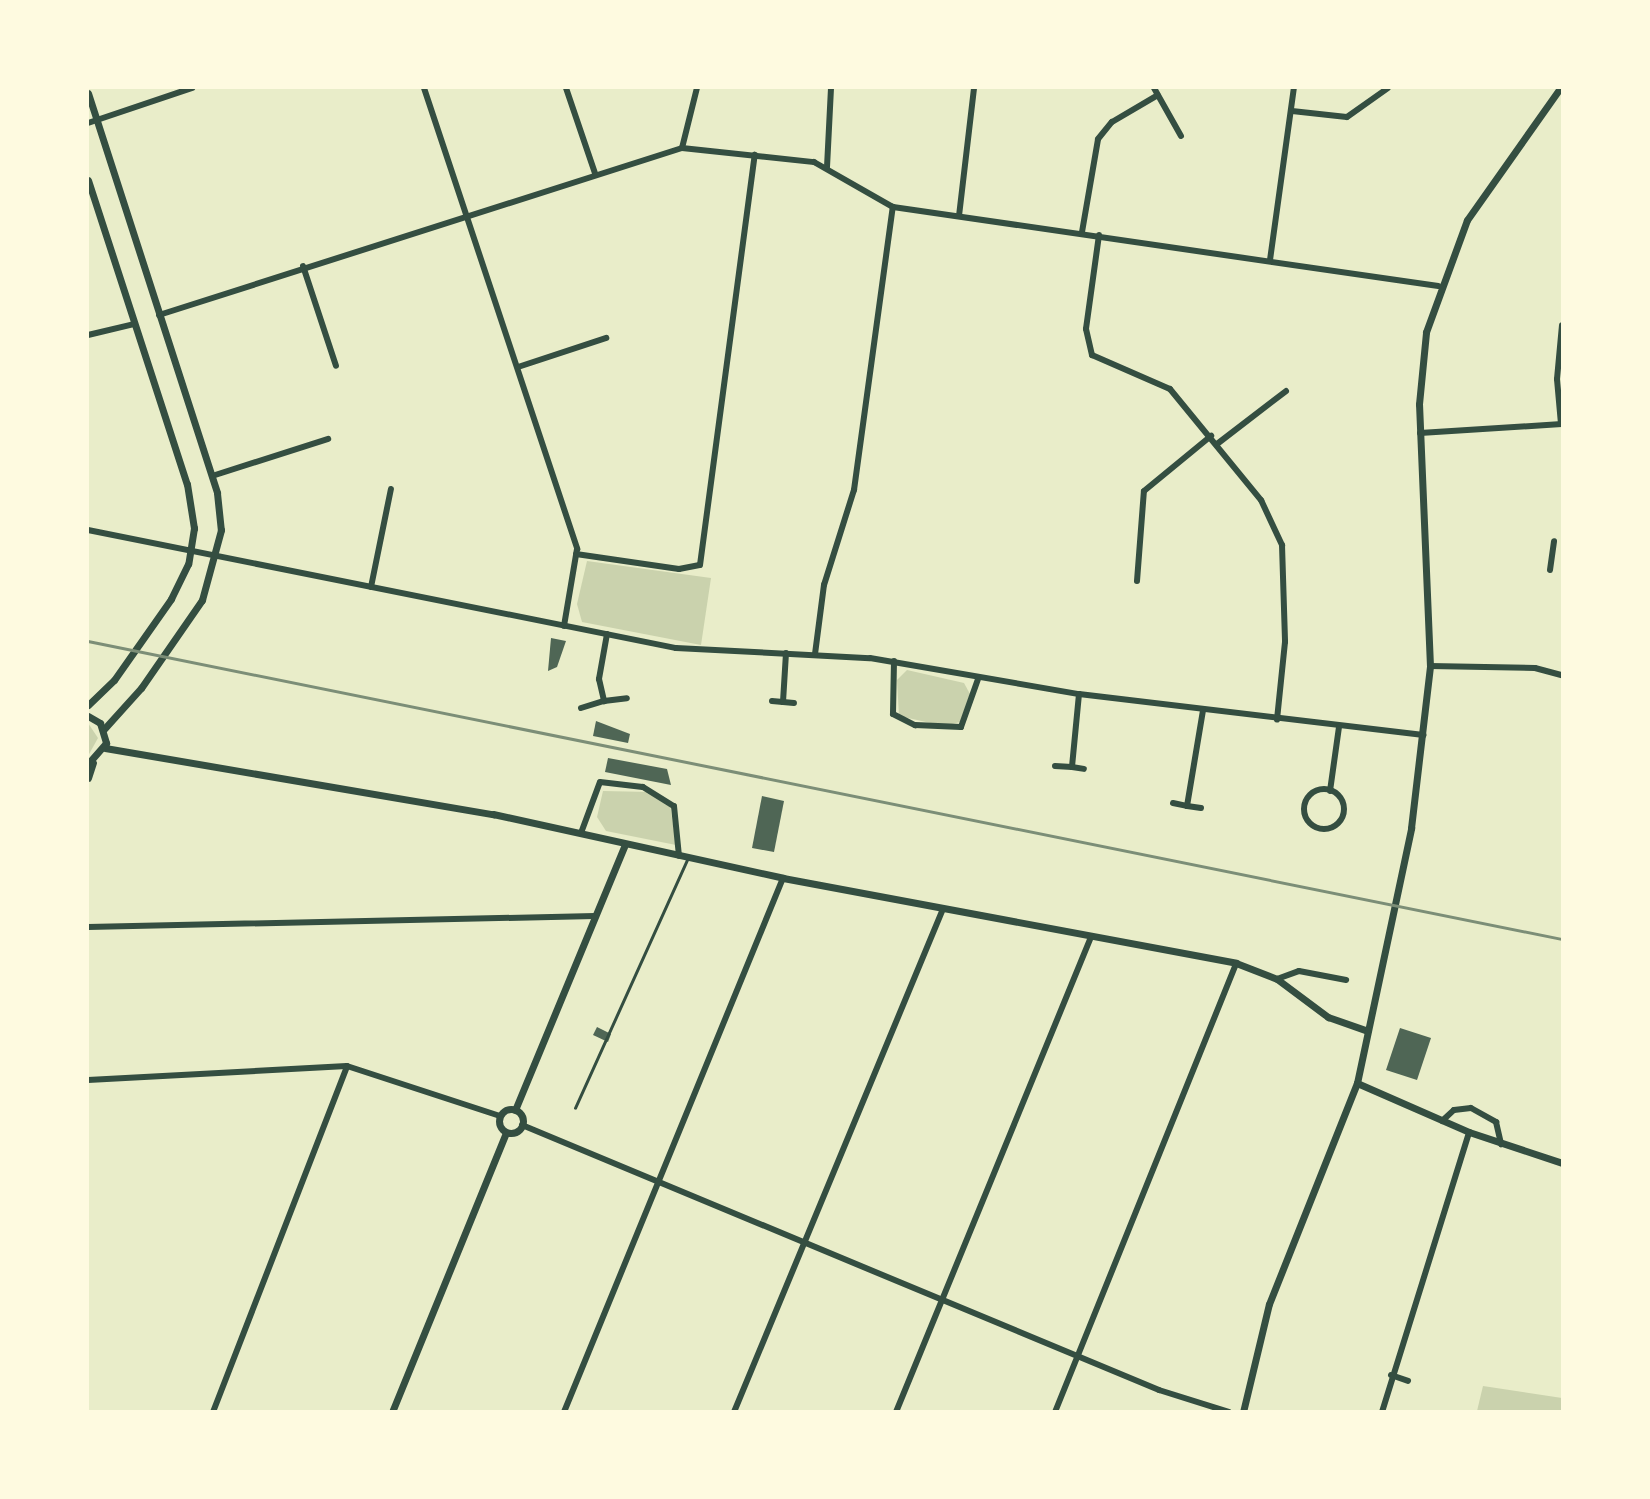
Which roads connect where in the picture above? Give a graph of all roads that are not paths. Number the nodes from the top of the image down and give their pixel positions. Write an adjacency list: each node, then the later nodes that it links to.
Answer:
1 (192, 88): 14 (street)
2 (424, 88): 23 (street)
3 (566, 88): 20 (street)
4 (697, 88): 17 (street)
5 (831, 88): 19 (street)
6 (974, 88): 24 (street)
7 (1154, 88): 12 (street)
8 (1294, 88): 13 (street)
9 (1388, 88): 13 (street)
10 (1560, 88): 29 (street)
11 (88, 93): 14 (street)
12 (1158, 95): 16 (street); 25 (street)
13 (1292, 111): 27 (street)
14 (96, 120): 15 (street); 30 (street)
15 (88, 123)
16 (1181, 136)
17 (682, 148): 18 (street); 20 (street)
18 (755, 155): 19 (street); 48 (street)
19 (827, 167): 22 (street)
20 (595, 173): 23 (street)
21 (88, 180): 31 (street)
22 (893, 207): 24 (street); 58 (street)
23 (467, 215): 28 (street); 36 (street)
24 (958, 216): 25 (street)
25 (1082, 232): 26 (street)
26 (1099, 234): 27 (street); 40 (street)
27 (1270, 260): 29 (street)
28 (303, 266): 30 (street); 35 (street)
29 (1438, 286): 39 (street)
30 (159, 315): 43 (street)
31 (134, 324): 33 (street); 47 (street)
32 (1563, 325): 38 (street)
33 (88, 335)
34 (606, 338): 36 (street)
35 (336, 366)
36 (518, 366): 48 (street)
37 (1286, 391): 42 (street)
38 (1562, 424): 39 (street)
39 (1420, 433): 60 (street)
40 (1210, 436): 42 (street); 53 (street)
41 (328, 439): 43 (street)
42 (1217, 444): 73 (street)
43 (212, 476): 49 (street)
44 (391, 489): 54 (street)
45 (88, 530): 47 (street)
46 (1554, 541): 50 (street)
47 (192, 550): 49 (street); 69 (street)
48 (576, 554): 55 (street)
49 (218, 556): 54 (street); 75 (street)
50 (1552, 556): 51 (street); 52 (street)
51 (1563, 558)
52 (1550, 570)
53 (1137, 581)
54 (371, 587): 55 (street)
55 (564, 626): 56 (street)
56 (607, 634): 57 (street); 65 (street)
57 (786, 653): 58 (street); 67 (street)
58 (815, 654): 59 (street)
59 (894, 661): 62 (street); 62 (street)
60 (1430, 666): 61 (street); 76 (street)
61 (1563, 675)
62 (978, 679): 63 (street)
63 (1079, 694): 71 (street); 80 (street)
64 (627, 698): 65 (street)
65 (604, 701): 70 (street)
66 (772, 701): 67 (street)
67 (783, 702): 68 (street)
68 (794, 703)
69 (88, 705)
70 (581, 708)
71 (1203, 710): 73 (street); 85 (street)
72 (88, 716): 75 (street)
73 (1277, 720): 74 (street)
74 (1339, 727): 76 (street); 83 (street)
75 (104, 729): 77 (street)
76 (1424, 735): 99 (street)
77 (105, 748): 78 (street); 87 (street)
78 (90, 764): 82 (street)
79 (1055, 766): 80 (street)
80 (1072, 767): 81 (street)
81 (1084, 769)
82 (88, 778)
83 (1330, 791): 83 (street)
84 (1173, 803): 85 (street)
85 (1187, 806): 86 (street)
86 (1201, 808)
87 (581, 833): 88 (street); 89 (street)
88 (625, 844): 89 (street); 93 (street)
89 (679, 856): 90 (street)
90 (688, 858): 91 (street); 103 (lane)
91 (783, 878): 92 (street); 112 (street)
92 (943, 909): 95 (street); 113 (street)
93 (595, 916): 94 (street); 104 (street)
94 (88, 927)
95 (1091, 937): 96 (street); 114 (street)
96 (1236, 963): 97 (street); 115 (street)
97 (1277, 979): 98 (street); 99 (street)
98 (1346, 980)
99 (1368, 1031): 102 (street)
100 (347, 1066): 101 (street); 105 (street); 118 (street)
101 (88, 1080)
102 (1357, 1083): 106 (street); 125 (street)
103 (575, 1108)
104 (515, 1110): 105 (street); 107 (street)
105 (500, 1116): 108 (street)
106 (1442, 1121): 109 (street); 110 (street)
107 (522, 1125): 108 (street); 112 (street)
108 (506, 1132): 119 (street)
109 (1469, 1132): 110 (street); 116 (street)
110 (1501, 1144): 111 (street)
111 (1563, 1163)
112 (658, 1182): 113 (street); 120 (street)
113 (805, 1244): 114 (street); 121 (street)
114 (942, 1301): 115 (street); 122 (street)
115 (1077, 1357): 123 (street); 124 (street)
116 (1391, 1375): 117 (street); 126 (street)
117 (1408, 1381)
118 (212, 1412)
119 (392, 1412)
120 (564, 1412)
121 (734, 1412)
122 (896, 1412)
123 (1055, 1412)
124 (1229, 1412)
125 (1244, 1412)
126 (1382, 1412)

